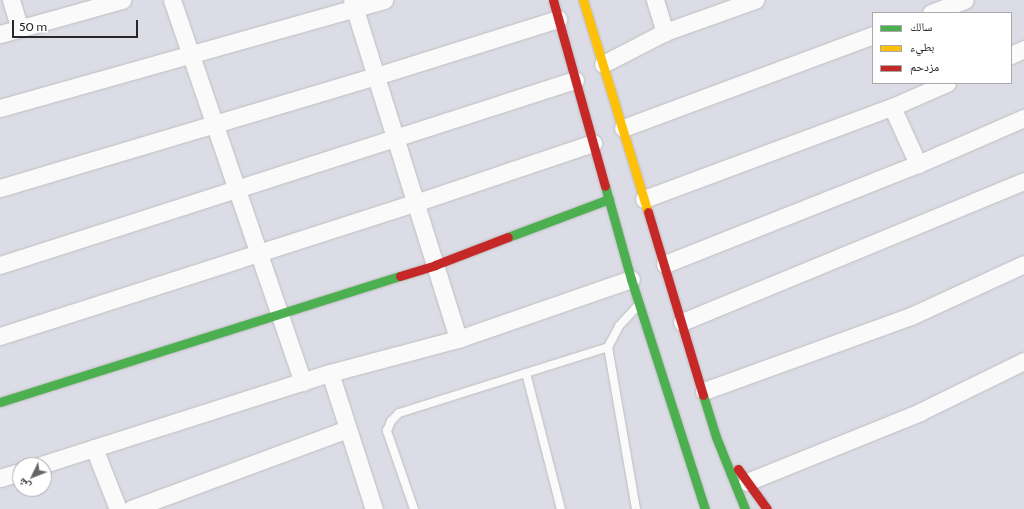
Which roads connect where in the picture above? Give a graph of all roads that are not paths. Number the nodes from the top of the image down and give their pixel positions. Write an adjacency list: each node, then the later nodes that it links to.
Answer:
1 (11, 0): 13 (street)
2 (122, 0): 13 (street)
3 (172, 0): 18 (street)
4 (384, 0): 10 (street)
5 (553, 0): 12 (main road)
6 (583, 0): 20 (main road)
7 (655, 0): 14 (street)
8 (755, 0): 14 (street)
9 (961, 1): 11 (street)
10 (353, 4): 18 (street); 21 (street)
11 (934, 12)
12 (558, 19): 21 (street); 22 (main road)
13 (20, 29): 15 (street)
14 (665, 32): 20 (street)
15 (0, 34)
16 (872, 35): 28 (street)
17 (1024, 49): 19 (street)
18 (191, 54): 25 (street); 27 (street)
19 (1012, 55)
20 (603, 64): 28 (main road)
21 (376, 76): 27 (street); 29 (street)
22 (575, 80): 29 (street); 30 (main road)
23 (945, 84): 24 (street)
24 (892, 107): 31 (street); 35 (street)
25 (0, 108)
26 (1024, 118): 31 (street)
27 (215, 124): 33 (street); 34 (street)
28 (623, 128): 35 (main road)
29 (395, 139): 34 (street); 37 (street)
30 (593, 144): 36 (main road); 37 (street)
31 (918, 164): 39 (street)
32 (1024, 181): 46 (street)
33 (0, 188)
34 (237, 188): 38 (street); 41 (street)
35 (644, 199): 39 (main road)
36 (609, 200): 42 (main road); 43 (main road)
37 (415, 203): 38 (street); 42 (street)
38 (259, 253): 45 (street); 47 (street)
39 (664, 264): 46 (main road)
40 (1024, 264): 54 (street)
41 (0, 265)
42 (435, 265): 45 (main road); 48 (street)
43 (631, 279): 44 (main road); 48 (street)
44 (639, 305): 49 (lane); 69 (main road)
45 (280, 314): 53 (street); 55 (main road)
46 (682, 322): 54 (main road)
47 (0, 336)
48 (458, 339): 51 (street)
49 (608, 347): 52 (lane); 68 (lane)
50 (1024, 361): 62 (street)
51 (330, 373): 53 (street); 56 (street)
52 (526, 373): 66 (lane); 67 (lane)
53 (304, 382): 58 (street)
54 (704, 391): 57 (main road)
55 (0, 402)
56 (347, 429): 64 (street); 65 (street)
57 (716, 437): 62 (main road); 70 (main road)
58 (94, 448): 59 (street); 63 (street)
59 (52, 461)
60 (12, 474): 61 (street)
61 (0, 478)
62 (747, 482): 71 (main road)
63 (118, 509)
64 (131, 509)
65 (374, 509)
66 (414, 509)
67 (561, 509)
68 (636, 509)
69 (705, 509)
70 (745, 509)
71 (767, 509)

